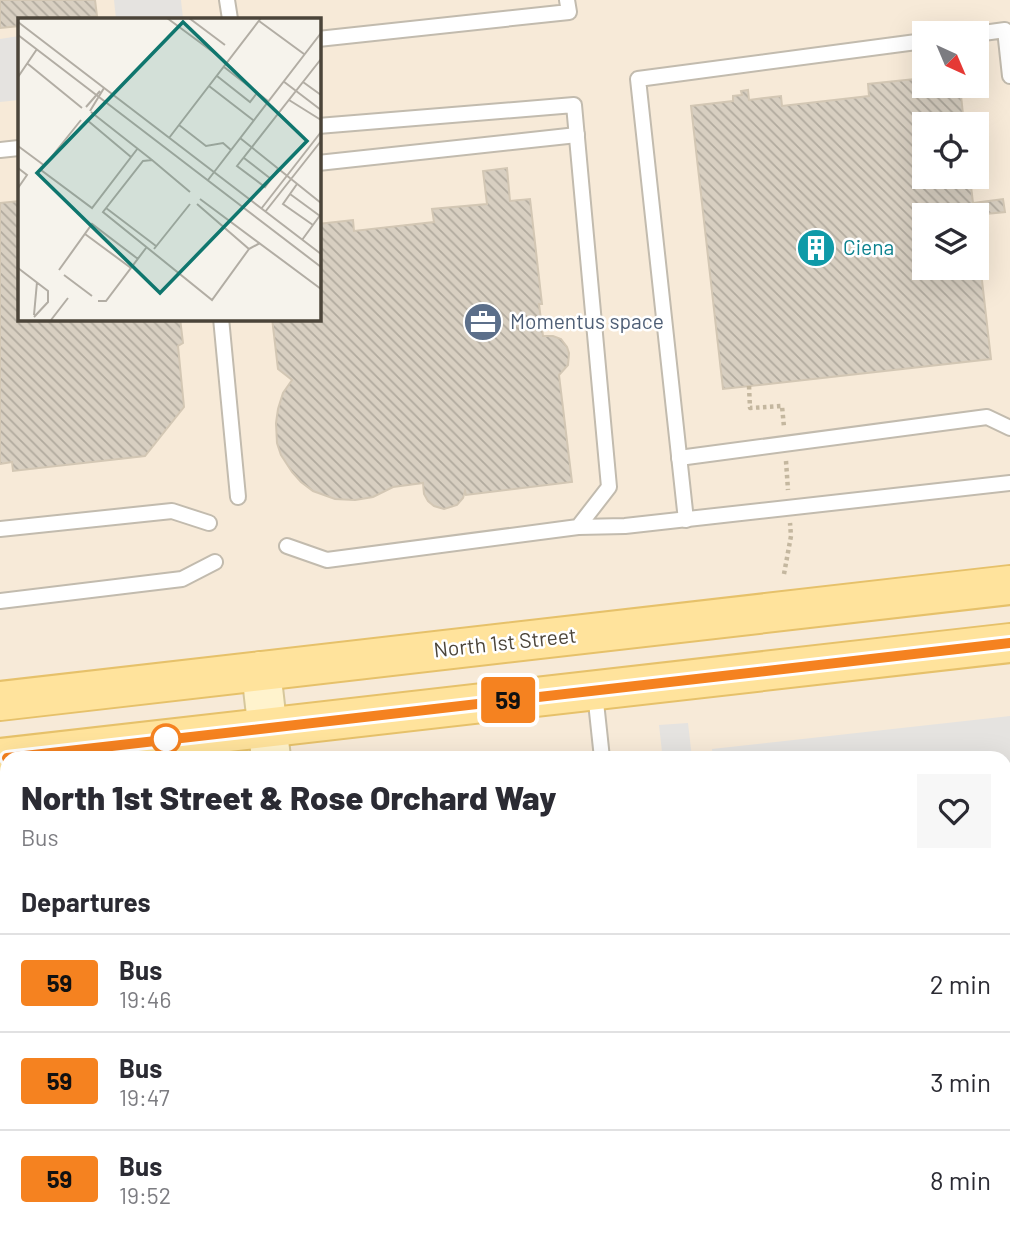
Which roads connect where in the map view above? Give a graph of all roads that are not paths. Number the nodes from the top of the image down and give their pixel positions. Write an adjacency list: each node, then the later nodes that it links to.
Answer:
1 (228, 0): 3 (lane)
2 (567, 0): 5 (lane)
3 (230, 18)
4 (989, 32): 7 (lane)
5 (320, 39)
6 (912, 43): 15 (lane)
7 (1010, 69)
8 (320, 126): 9 (lane)
9 (577, 135): 12 (lane); 20 (lane)
10 (18, 148): 11 (lane)
11 (0, 150)
12 (320, 163)
13 (221, 320): 17 (lane)
14 (1010, 429): 15 (lane)
15 (679, 457): 18 (lane)
16 (1010, 483): 18 (lane)
17 (238, 497)
18 (686, 520): 20 (lane)
19 (209, 523): 21 (lane)
20 (578, 527): 22 (lane)
21 (0, 529)
22 (287, 546)
23 (215, 562): 25 (lane)
24 (1010, 585): 27 (main road, North 1st Street)
25 (0, 601)
26 (1010, 643): 28 (main road)
27 (261, 671): 29 (main road, North 1st Street); 30 (street)
28 (594, 690): 30 (main road); 32 (lane)
29 (0, 701)
30 (269, 743): 31 (main road)
31 (126, 751)
32 (601, 751)

